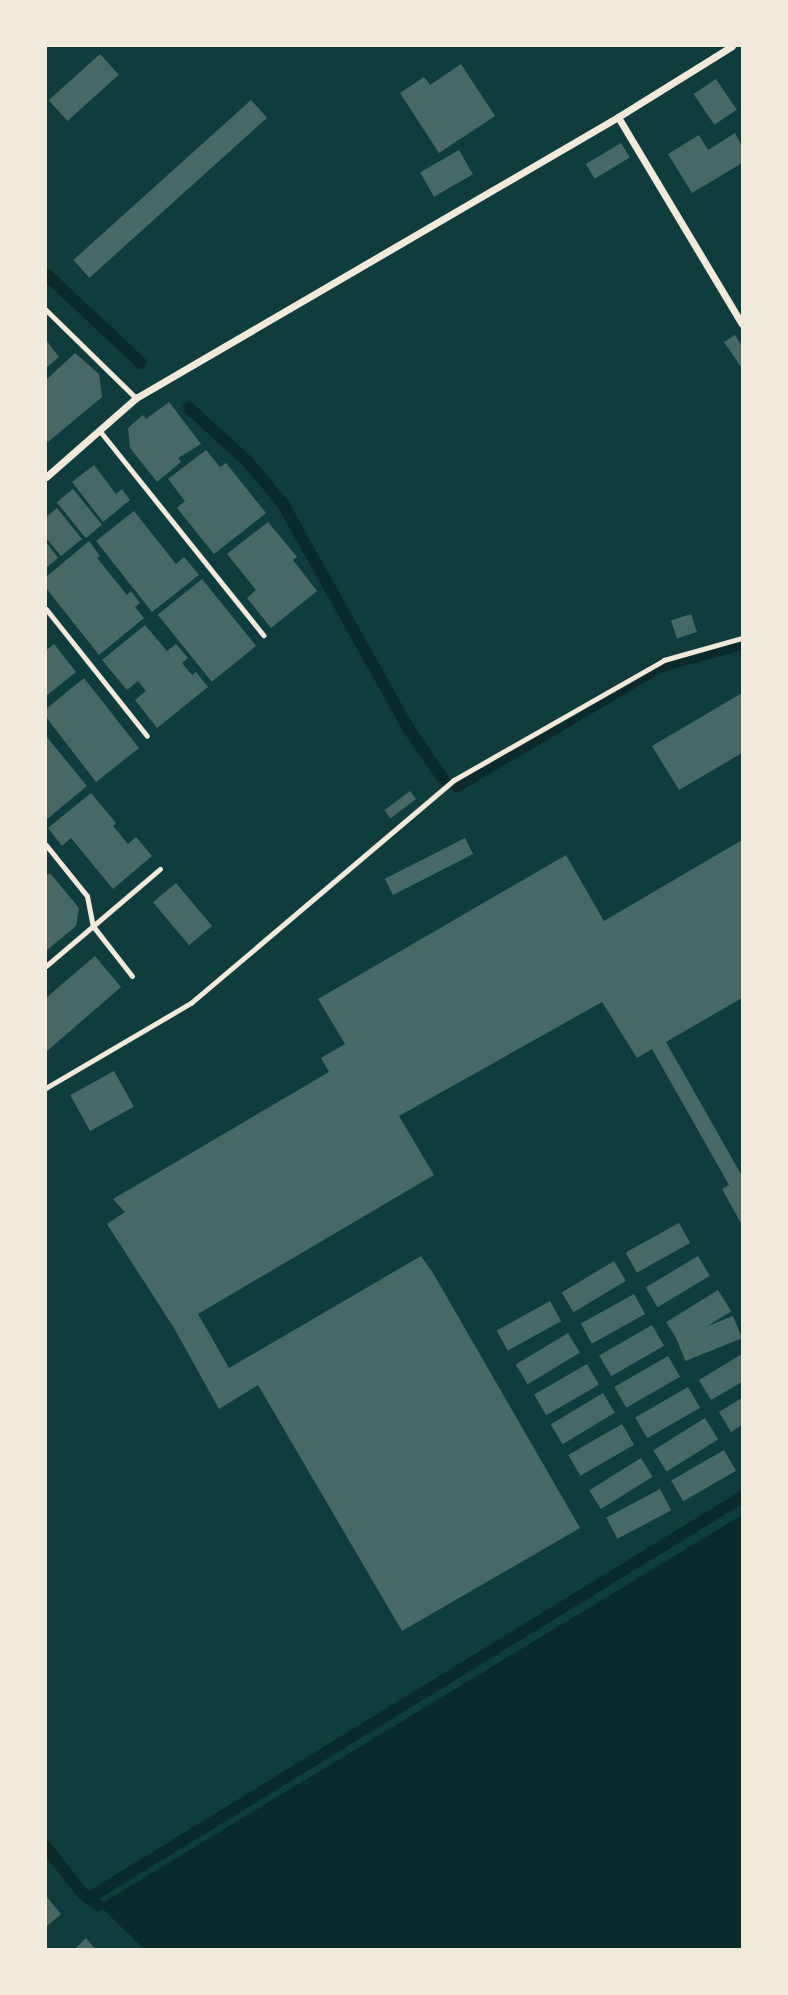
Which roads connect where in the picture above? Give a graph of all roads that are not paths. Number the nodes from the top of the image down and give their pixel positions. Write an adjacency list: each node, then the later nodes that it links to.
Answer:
1 (732, 46): 2 (street)
2 (618, 117): 4 (street); 5 (street)
3 (46, 310): 5 (lane)
4 (743, 324)
5 (136, 398): 6 (street)
6 (99, 430): 7 (street); 9 (lane)
7 (46, 477)
8 (46, 609): 10 (lane)
9 (262, 635)
10 (147, 736)
11 (46, 845): 13 (lane)
12 (160, 869): 13 (lane)
13 (93, 926): 14 (lane); 15 (lane)
14 (46, 966)
15 (132, 976)

